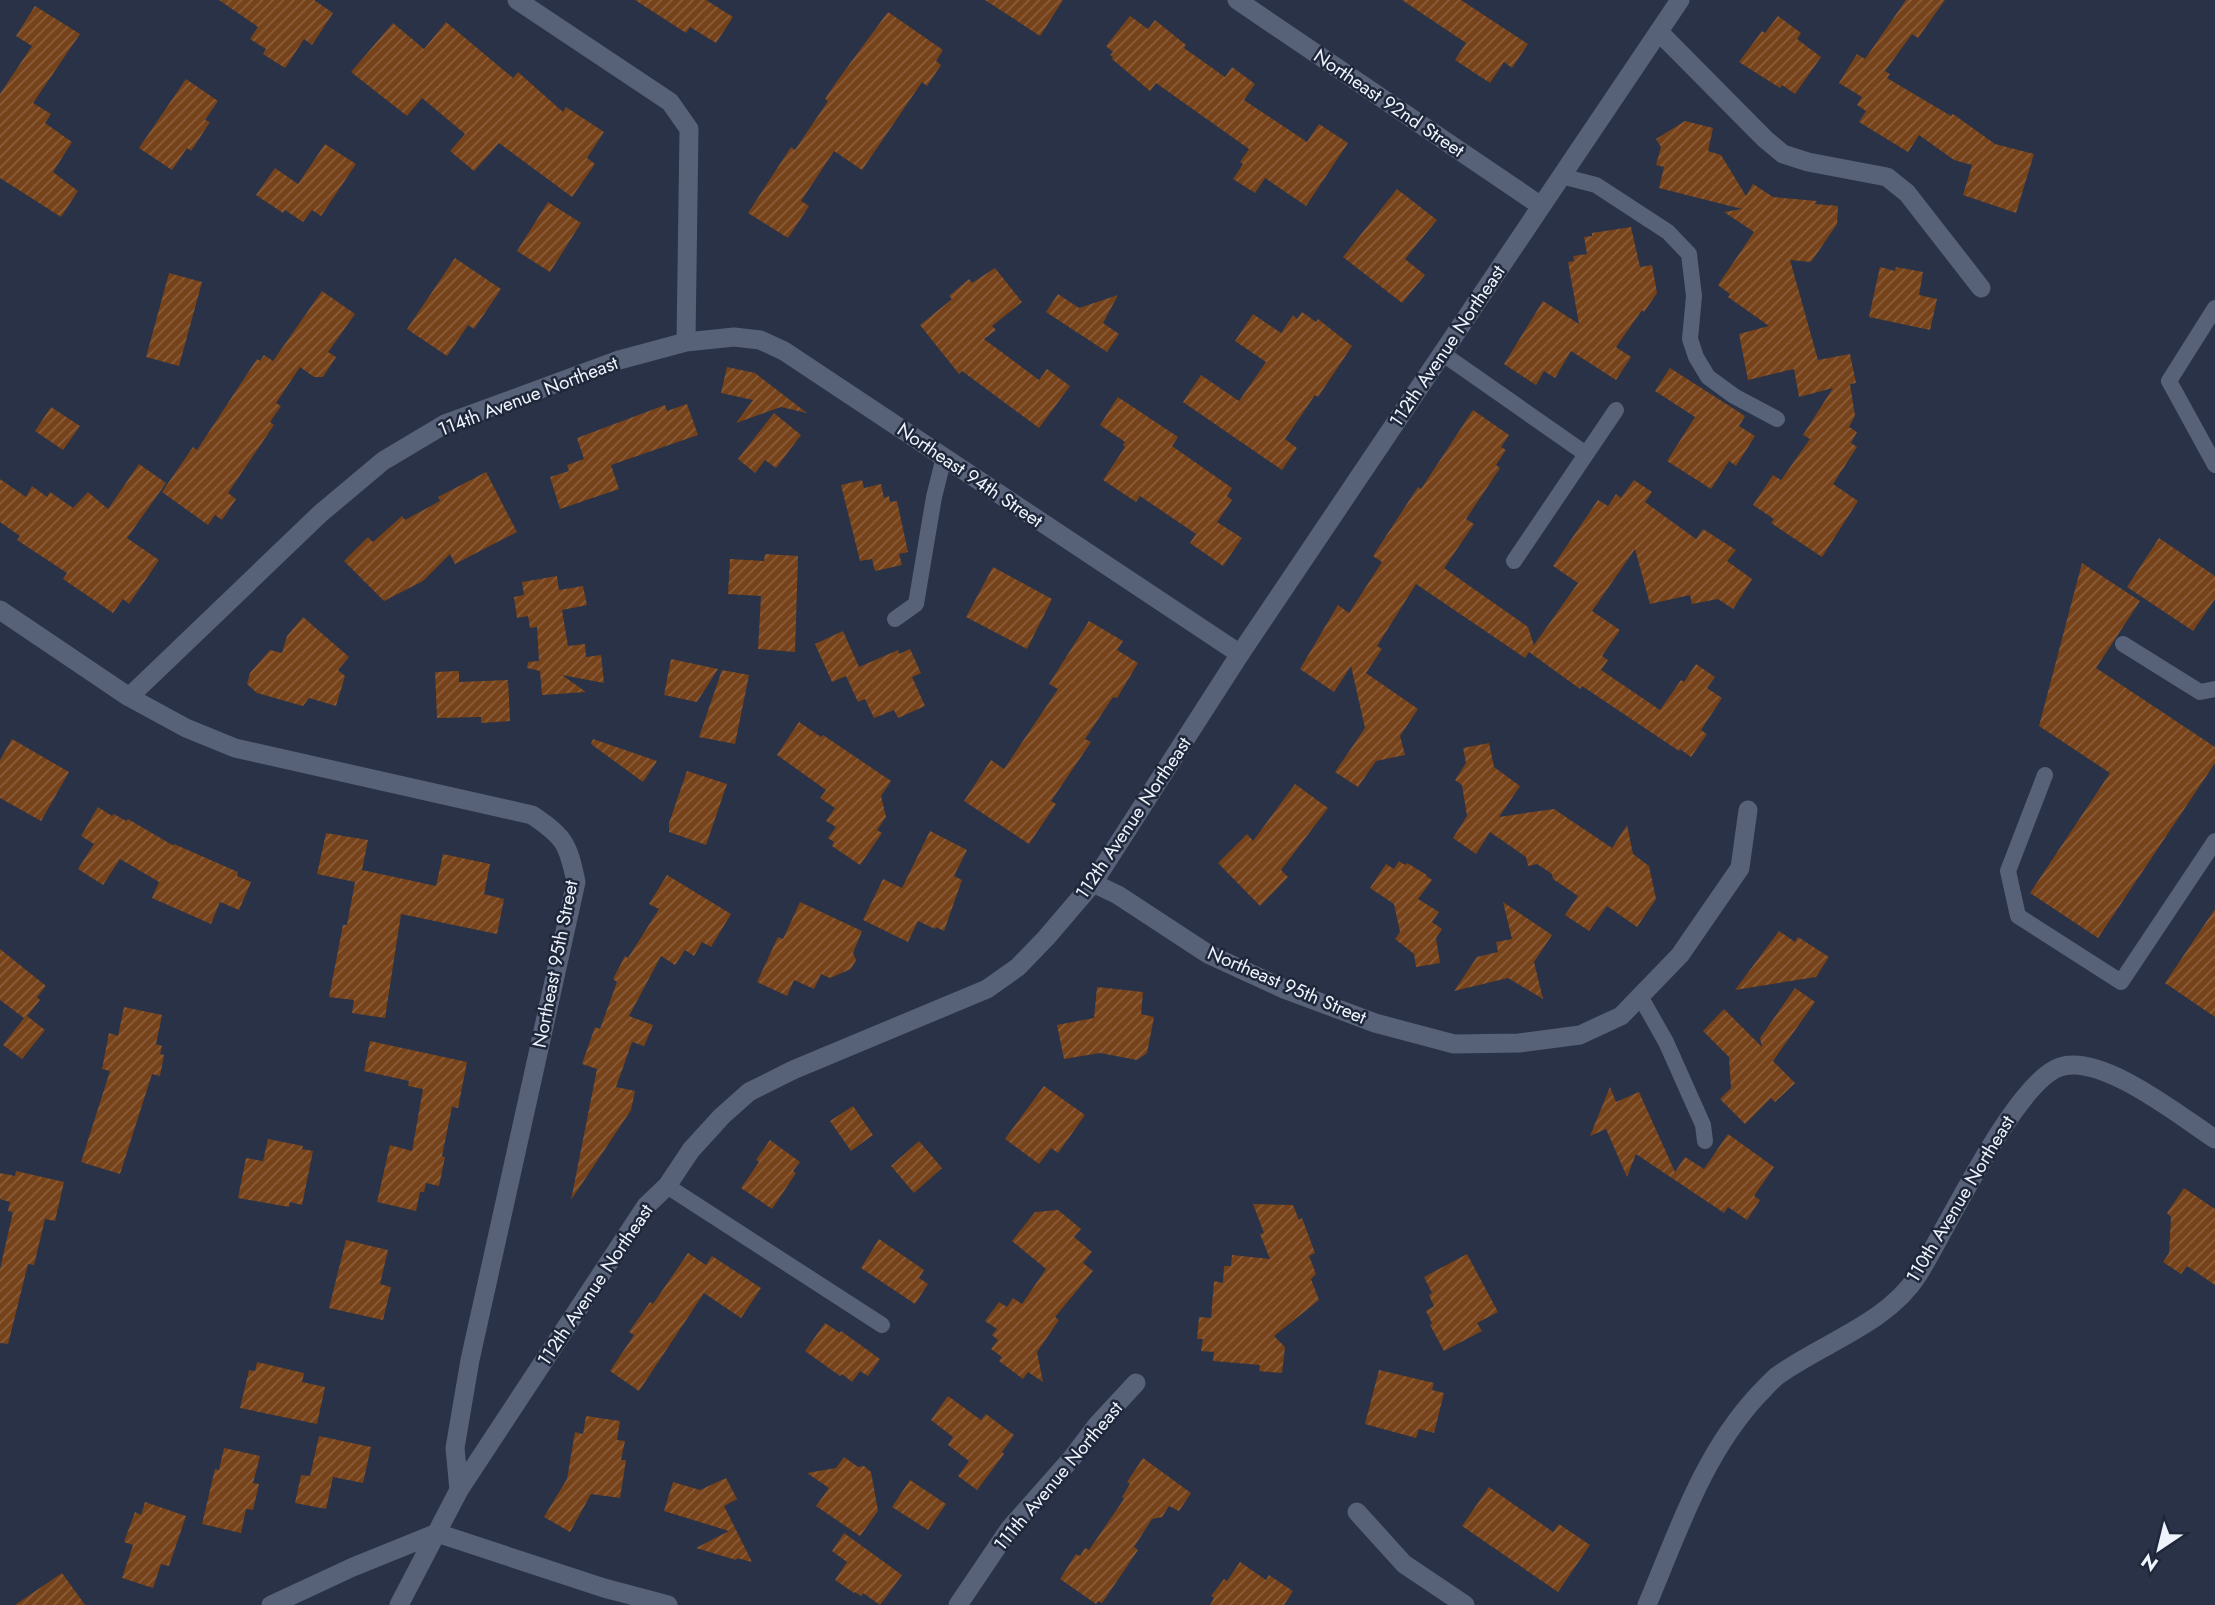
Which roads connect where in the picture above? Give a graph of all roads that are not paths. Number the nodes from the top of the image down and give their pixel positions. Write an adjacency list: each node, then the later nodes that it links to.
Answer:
1 (517, 0): 9 (street)
2 (1237, 0): 6 (street, Northeast 92nd Street)
3 (1680, 0): 4 (street, 112th Avenue Northeast)
4 (1659, 32): 5 (street, 112th Avenue Northeast); 7 (street)
5 (1561, 176): 6 (street, 112th Avenue Northeast); 12 (lane)
6 (1541, 206): 10 (street, 112th Avenue Northeast)
7 (1981, 288)
8 (2215, 308): 15 (lane)
9 (686, 342): 14 (street, Northeast 94th Street); 22 (street, 114th Avenue Northeast)
10 (1443, 354): 13 (lane); 20 (street, 112th Avenue Northeast)
11 (1616, 410): 13 (lane)
12 (1777, 419)
13 (1586, 454): 16 (lane)
14 (944, 457): 18 (lane); 20 (street, Northeast 94th Street)
15 (2215, 465)
16 (1514, 561)
17 (0, 610): 22 (street, Northeast 95th Street)
18 (895, 619)
19 (2123, 644): 21 (lane)
20 (1240, 654): 26 (street, 112th Avenue Northeast)
21 (2215, 689)
22 (129, 697): 33 (street, Northeast 95th Street)
23 (2045, 775): 25 (lane)
24 (1748, 810): 27 (street, Northeast 95th Street)
25 (2215, 841)
26 (1093, 883): 27 (street, Northeast 95th Street); 30 (street, 112th Avenue Northeast)
27 (1640, 996): 29 (lane)
28 (2215, 1139): 41 (street, 110th Avenue Northeast)
29 (1705, 1141)
30 (667, 1186): 31 (lane); 33 (street, 112th Avenue Northeast)
31 (882, 1325)
32 (1136, 1383): 39 (street, 111th Avenue Northeast)
33 (459, 1490): 35 (street, 112th Avenue Northeast)
34 (1357, 1512): 40 (street)
35 (437, 1533): 36 (street); 37 (street, 112th Avenue Northeast); 38 (street)
36 (271, 1605)
37 (400, 1605)
38 (668, 1605)
39 (958, 1605)
40 (1465, 1605)
41 (1647, 1605)

